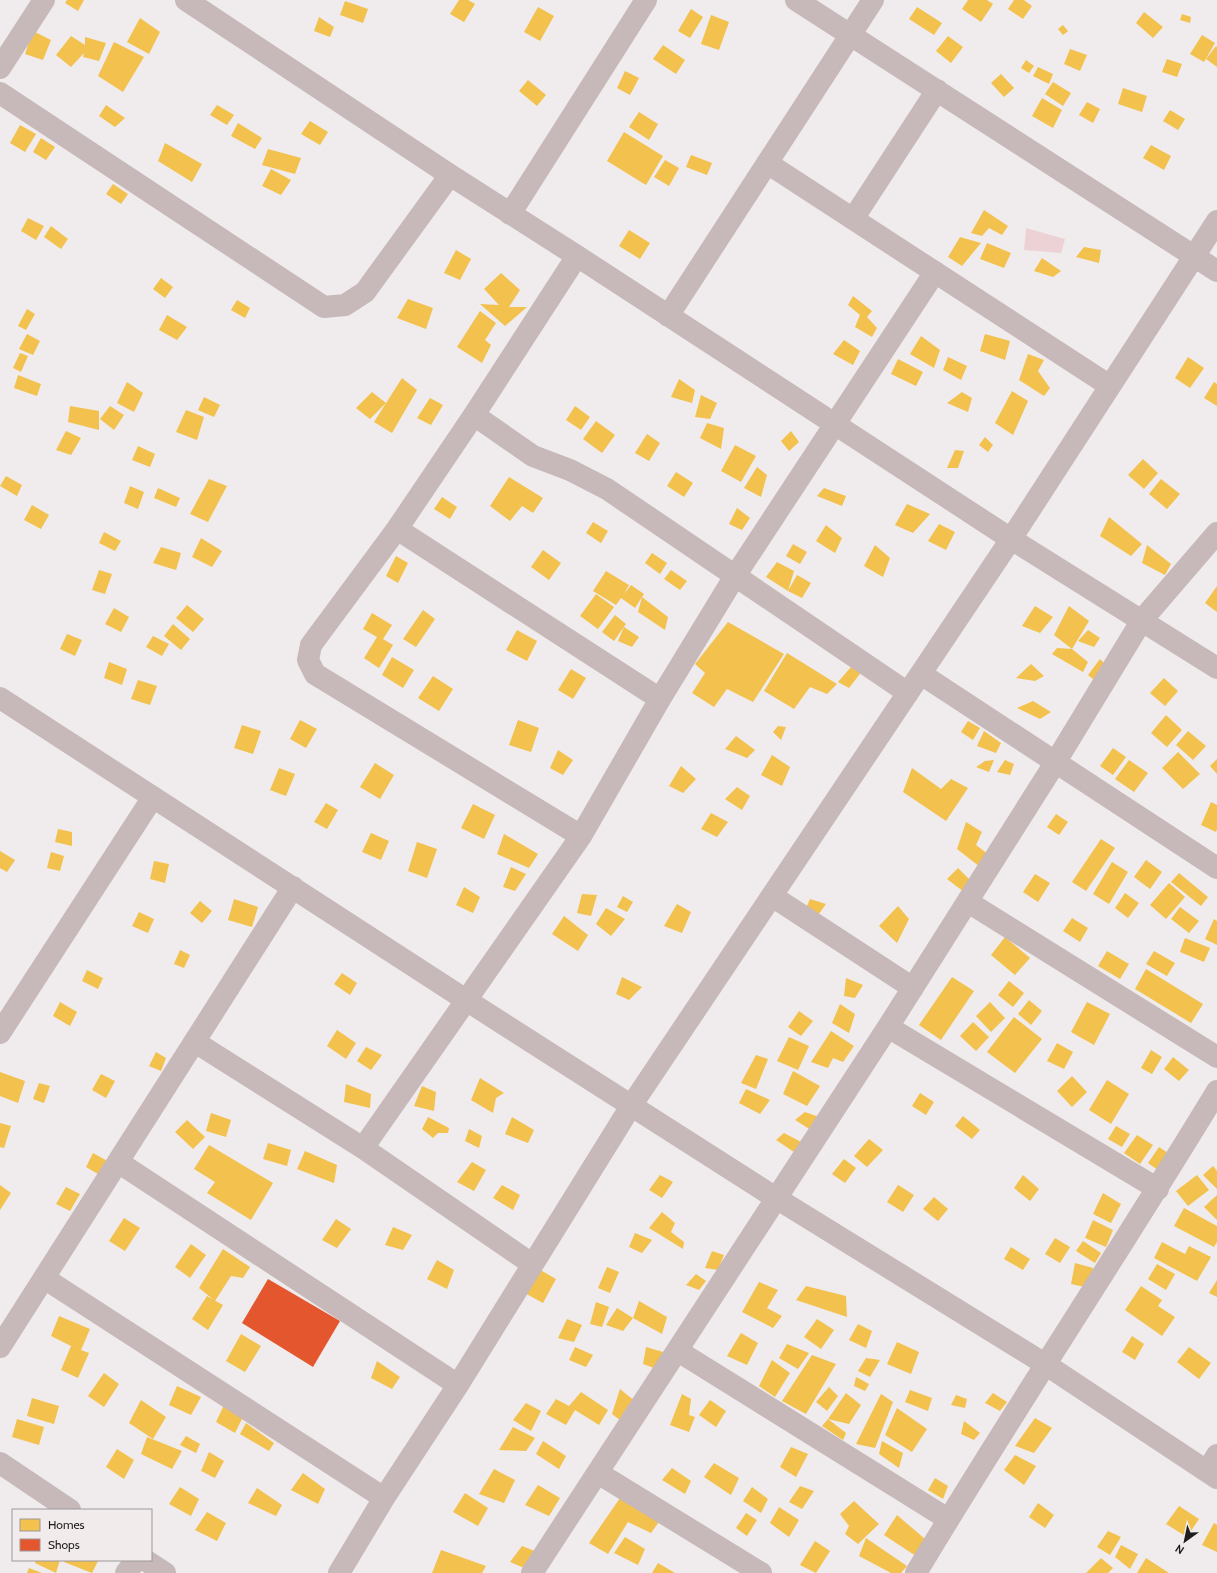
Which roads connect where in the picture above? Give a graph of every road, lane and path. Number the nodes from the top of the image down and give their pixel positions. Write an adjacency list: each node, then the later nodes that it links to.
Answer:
1 (44, 0): 7 (street)
2 (186, 0): 11 (street)
3 (646, 0): 12 (street)
4 (796, 0): 6 (street)
5 (873, 0): 6 (street)
6 (850, 35): 8 (street); 10 (street)
7 (0, 68)
8 (937, 90): 13 (street); 16 (street)
9 (0, 93): 11 (street)
10 (768, 163): 13 (street); 19 (street)
11 (450, 175): 12 (street)
12 (510, 214): 15 (street)
13 (853, 219): 18 (street)
14 (1217, 221): 16 (street)
15 (577, 256): 19 (street); 21 (street)
16 (1194, 256): 17 (street); 20 (street)
17 (1217, 271)
18 (934, 272): 20 (street); 22 (street)
19 (668, 316): 22 (street)
20 (1110, 386): 25 (street)
21 (474, 415): 23 (street); 26 (street)
22 (835, 425): 25 (street); 26 (street)
23 (397, 529): 32 (street); 35 (street)
24 (1217, 533): 27 (street)
25 (1011, 539): 27 (street); 29 (street)
26 (735, 576): 30 (street); 32 (street)
27 (1142, 620): 28 (street); 33 (street)
28 (1217, 668)
29 (921, 674): 30 (street); 33 (street)
30 (908, 693): 38 (street)
31 (0, 698): 34 (street)
32 (660, 699): 35 (street)
33 (1055, 763): 36 (street); 39 (street)
34 (153, 797): 37 (street); 43 (street)
35 (581, 836): 41 (street)
36 (1217, 868)
37 (294, 887): 41 (street); 44 (street)
38 (772, 896): 40 (street); 47 (street)
39 (968, 902): 40 (street); 45 (street)
40 (913, 988): 42 (street)
41 (466, 1000): 47 (street); 48 (street)
42 (888, 1027): 50 (street); 51 (street)
43 (0, 1033)
44 (195, 1042): 48 (street); 49 (street)
45 (1217, 1057)
46 (1217, 1091): 50 (street)
47 (631, 1106): 51 (street); 52 (street)
48 (363, 1148): 52 (street)
49 (118, 1162): 53 (street); 57 (street)
50 (1158, 1188): 56 (street)
51 (776, 1198): 55 (street); 56 (street)
52 (532, 1264): 57 (street)
53 (44, 1278): 54 (street); 61 (street)
54 (0, 1347)
55 (678, 1351): 60 (street); 63 (street)
56 (1045, 1364): 59 (street); 63 (street)
57 (458, 1385): 61 (street)
58 (0, 1463): 62 (street)
59 (1214, 1468)
60 (598, 1473): 69 (street); 70 (street)
61 (384, 1498): 68 (street)
62 (69, 1509)
63 (948, 1519): 71 (street)
64 (135, 1561): 66 (street)
65 (147, 1561): 67 (street)
66 (126, 1573)
67 (166, 1573)
68 (339, 1573)
69 (532, 1573)
70 (761, 1573)
71 (916, 1573)

